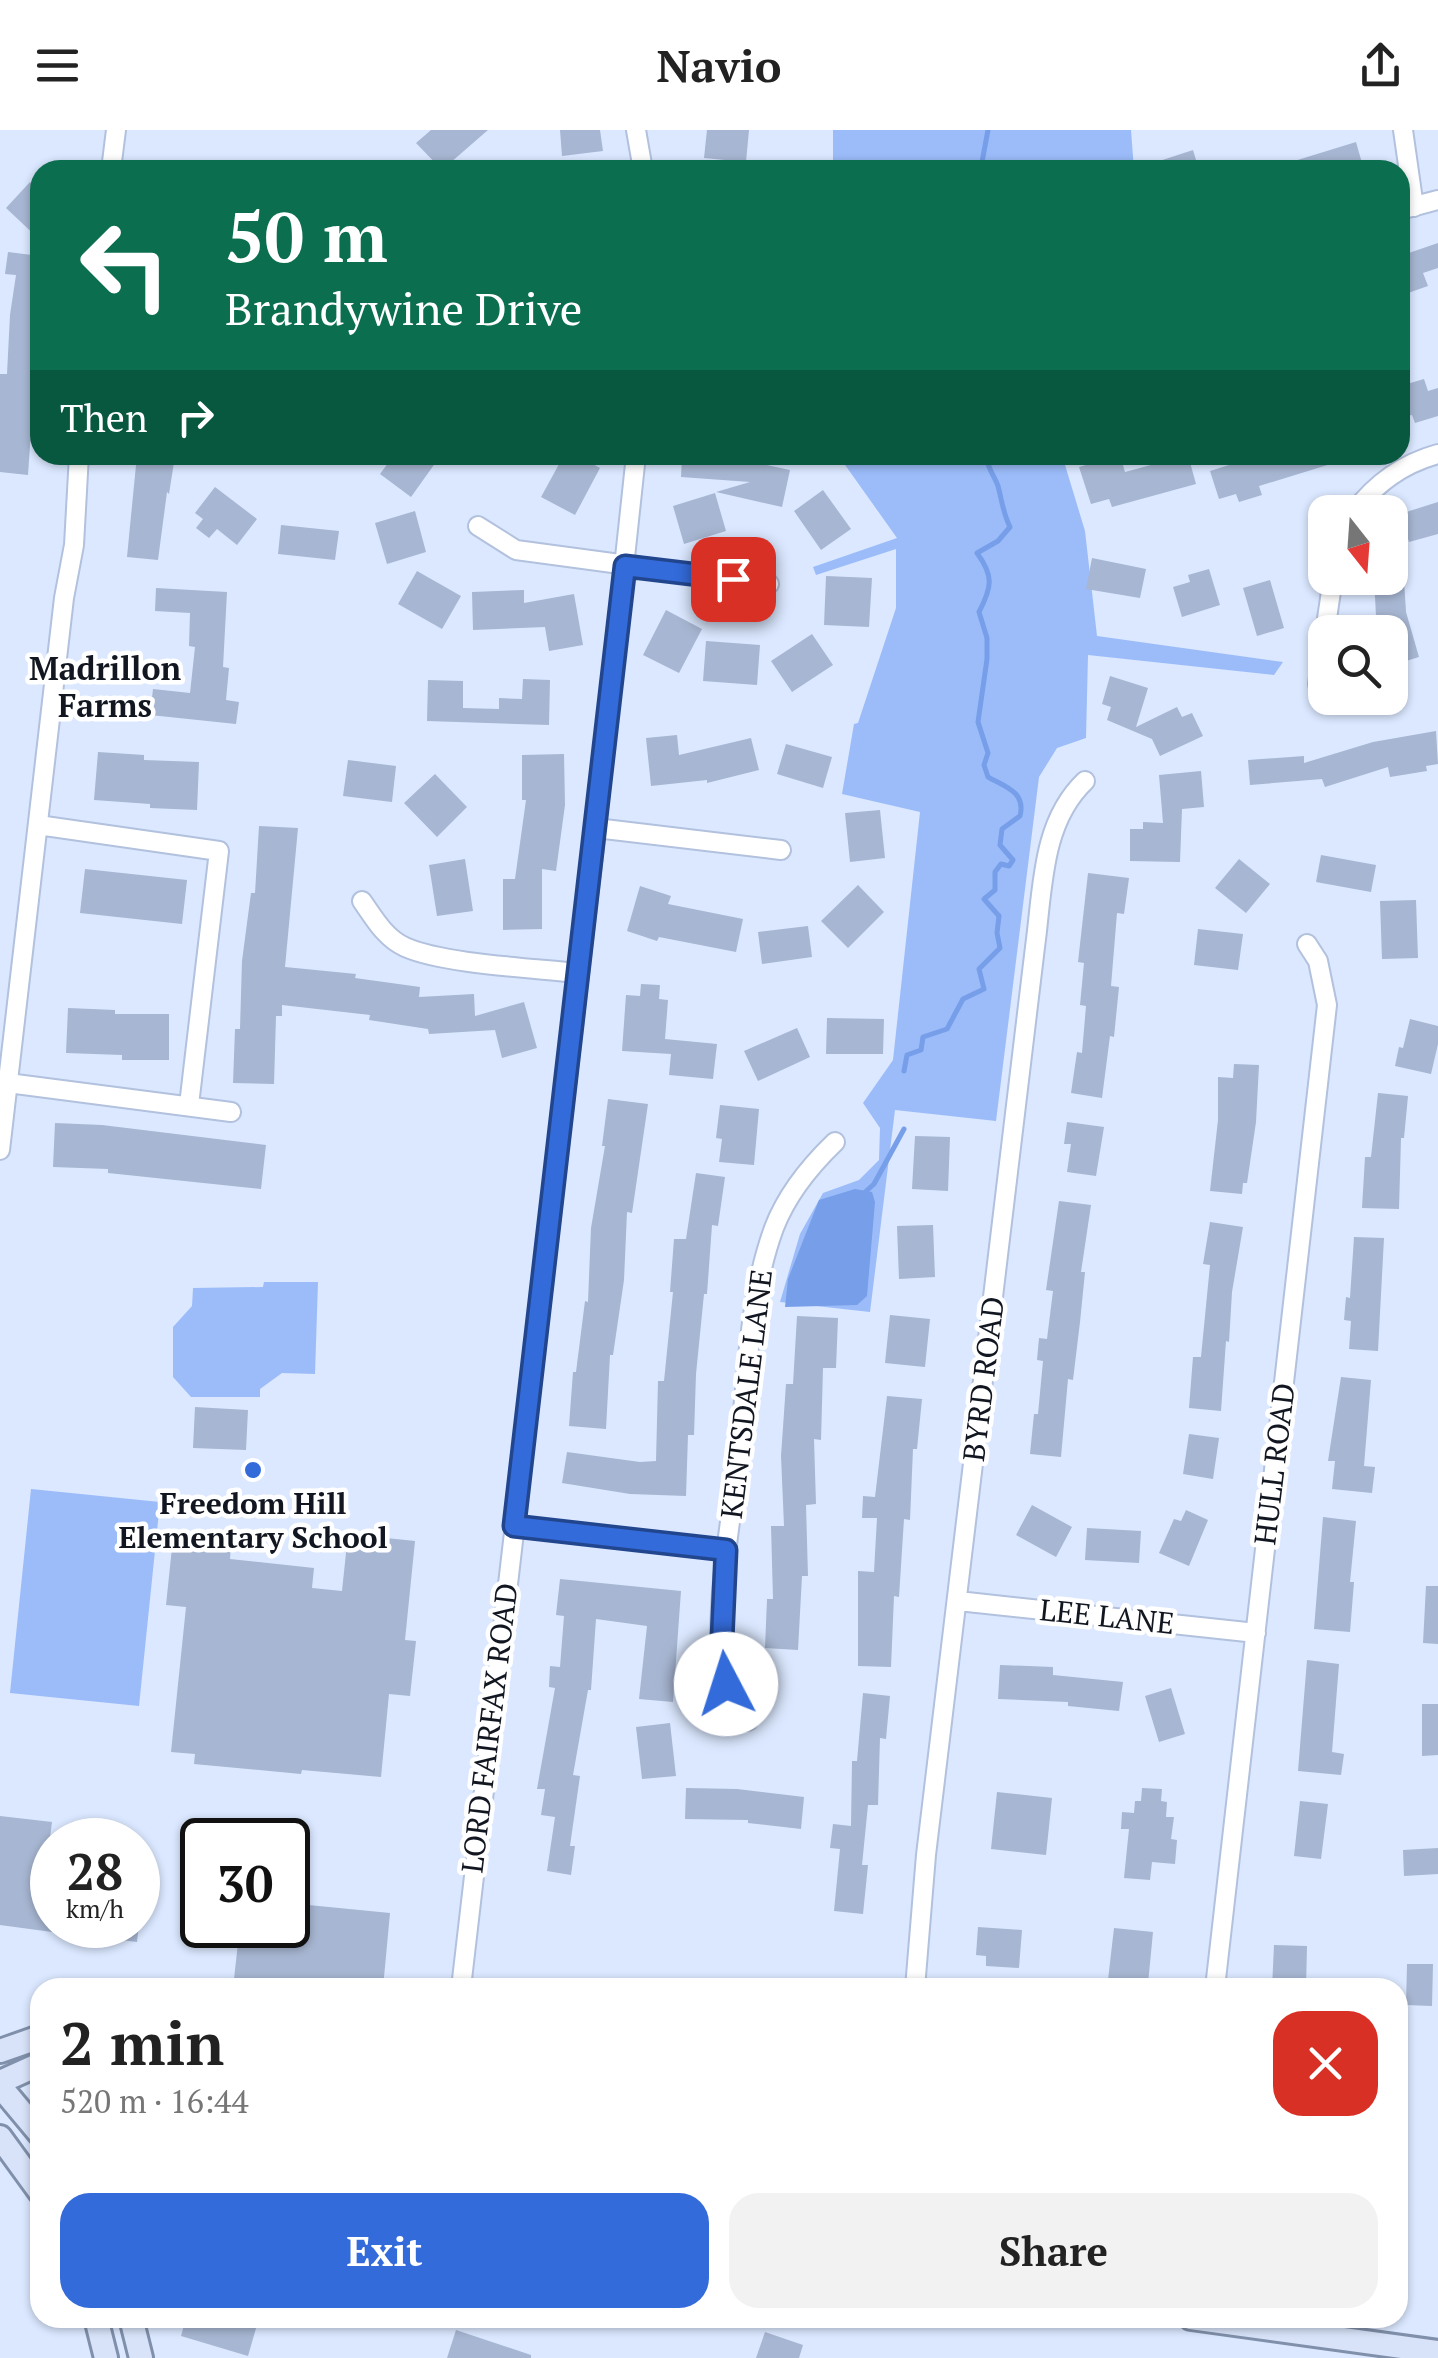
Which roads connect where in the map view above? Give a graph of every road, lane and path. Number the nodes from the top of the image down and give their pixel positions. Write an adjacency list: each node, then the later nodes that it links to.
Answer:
1 (116, 130): 4 (street)
2 (636, 130): 5 (street)
3 (1403, 130): 6 (street)
4 (112, 160)
5 (641, 160)
6 (1405, 160)
7 (1438, 200): 8 (street)
8 (1410, 208)
9 (1438, 454): 10 (street)
10 (1410, 464)
11 (78, 465): 19 (street)
12 (635, 465): 16 (street, LORD FAIRFAX ROAD)
13 (1408, 465): 14 (street)
14 (1369, 495)
15 (478, 526): 16 (street)
16 (625, 566): 17 (street); 20 (street, LORD FAIRFAX ROAD)
17 (769, 584)
18 (1086, 781): 32 (street, BYRD ROAD)
19 (38, 824): 25 (street); 26 (street)
20 (596, 828): 21 (street); 24 (street, LORD FAIRFAX ROAD)
21 (781, 850)
22 (362, 901): 24 (street)
23 (1307, 944): 33 (street, HULL ROAD)
24 (578, 972): 30 (street, LORD FAIRFAX ROAD)
25 (8, 1083): 26 (street); 29 (street)
26 (190, 1105): 27 (street)
27 (231, 1112)
28 (835, 1142): 31 (street, KENTSDALE LANE)
29 (0, 1150)
30 (514, 1526): 31 (street); 35 (street, LORD FAIRFAX ROAD)
31 (726, 1550): 34 (street, KENTSDALE LANE)
32 (958, 1601): 33 (street, LEE LANE); 36 (street, BYRD ROAD)
33 (1256, 1633): 37 (street, HULL ROAD)
34 (748, 1721)
35 (462, 1978)
36 (916, 1978)
37 (1217, 1978)
38 (30, 2040): 39 (main road)
39 (0, 2051)
40 (30, 2069): 41 (main road)
41 (0, 2084): 42 (main road)
42 (30, 2122)
43 (0, 2137): 44 (main road)
44 (30, 2178)
45 (98, 2328): 49 (main road)
46 (133, 2328): 50 (main road)
47 (1263, 2328): 48 (main road)
48 (1438, 2352)
49 (106, 2358)
50 (141, 2358)

